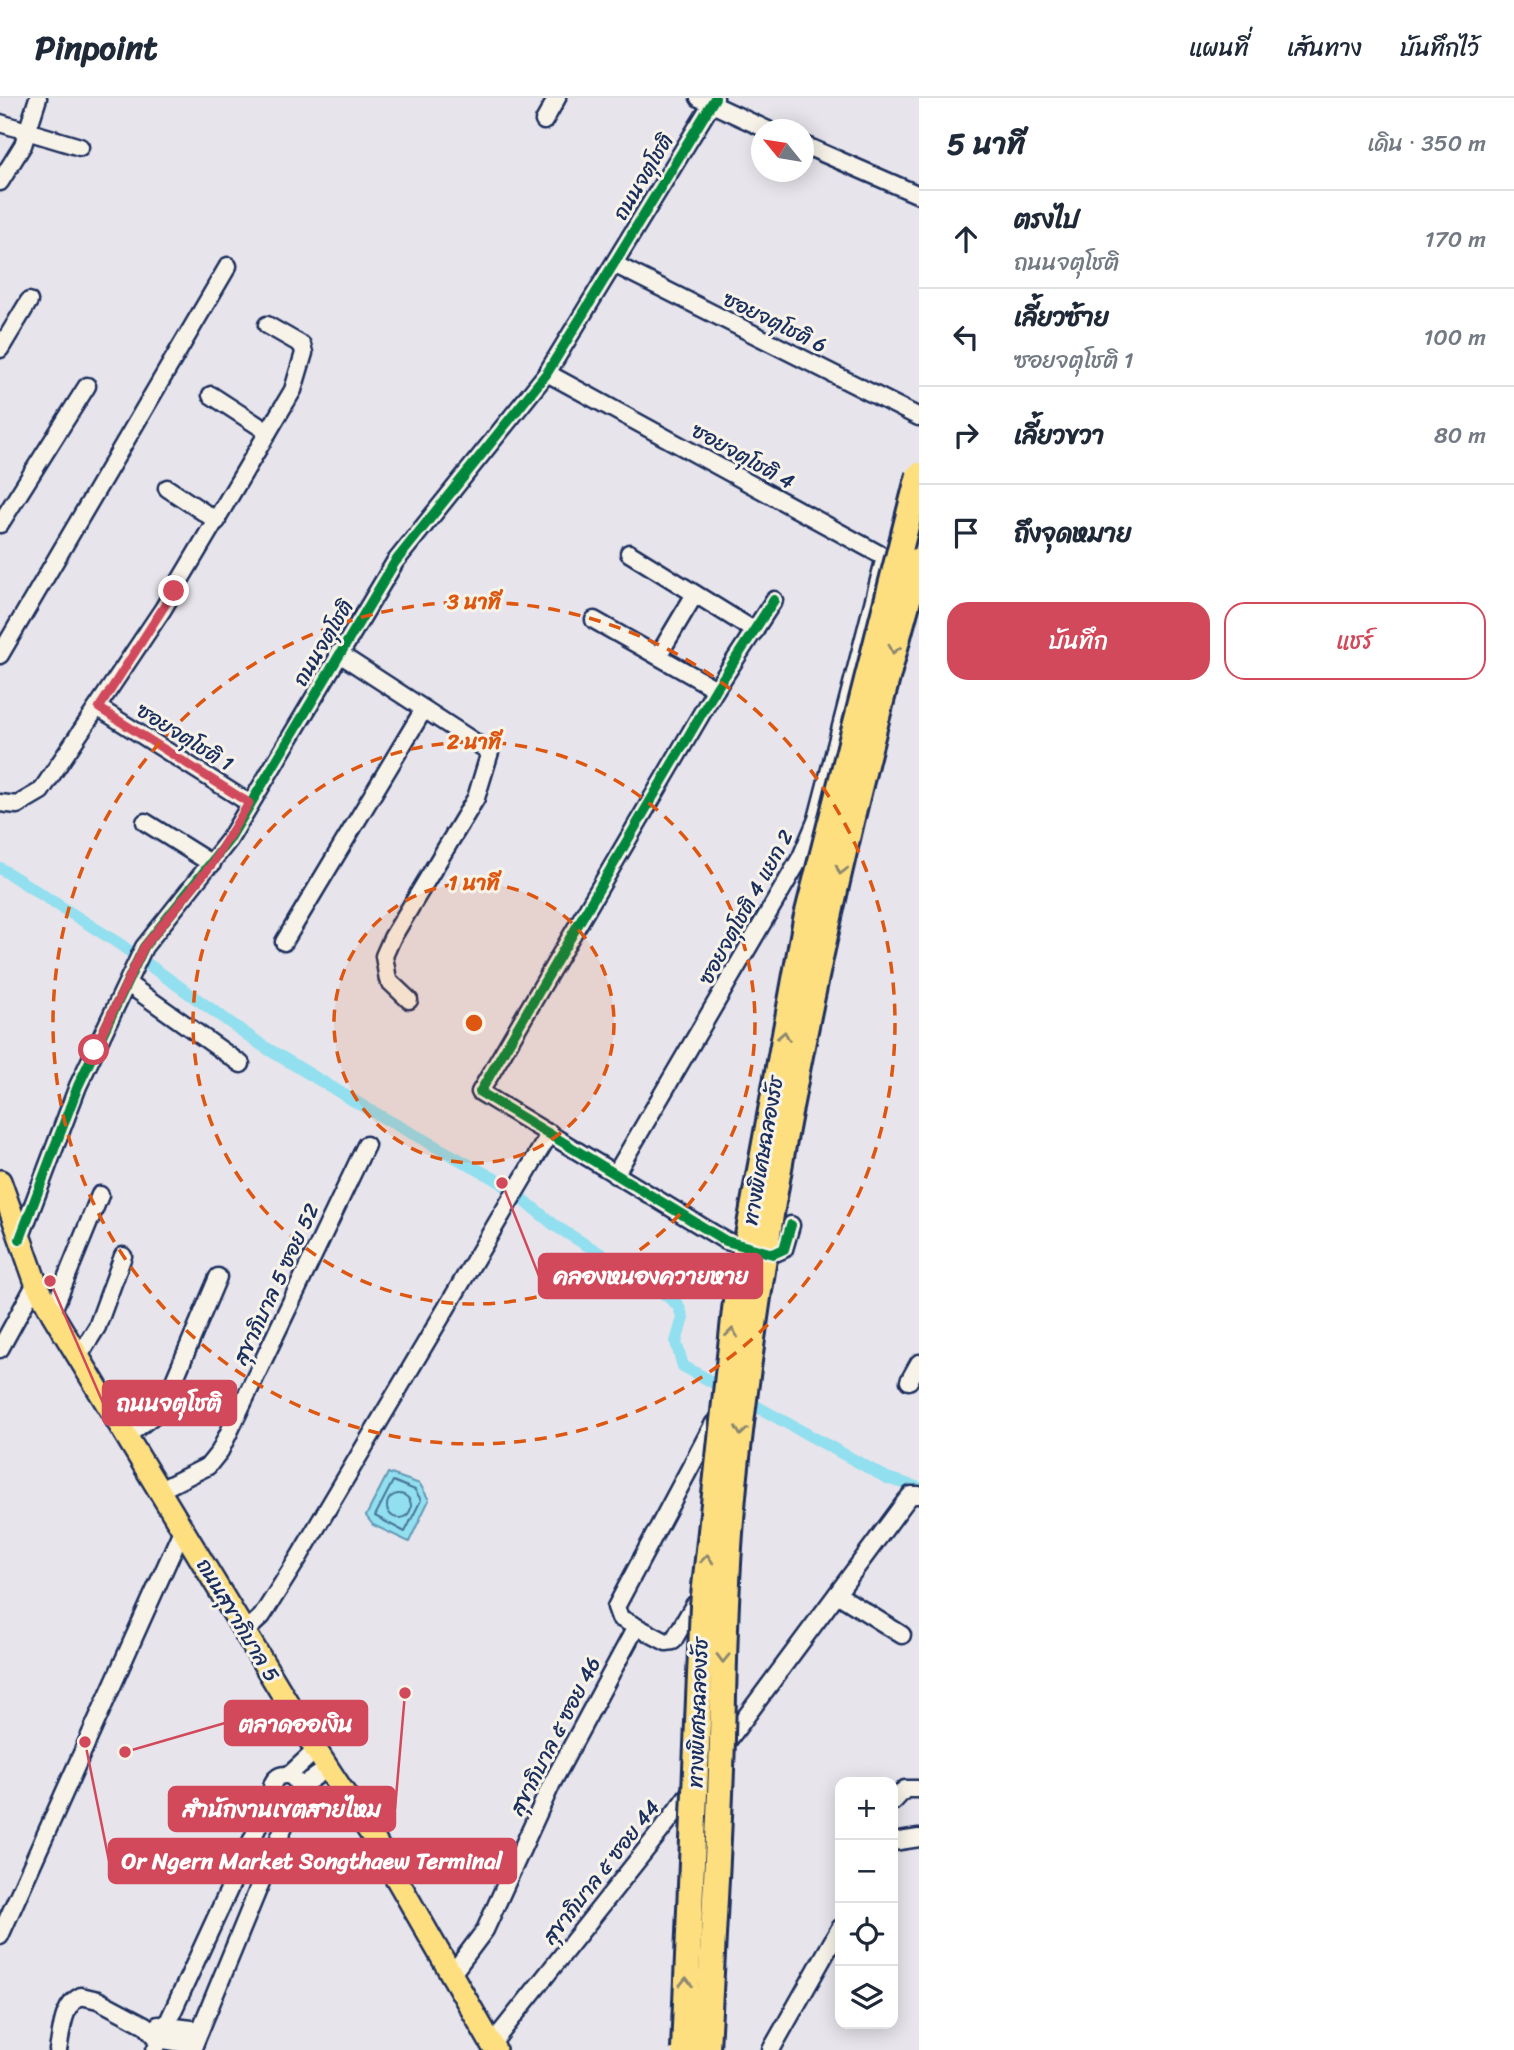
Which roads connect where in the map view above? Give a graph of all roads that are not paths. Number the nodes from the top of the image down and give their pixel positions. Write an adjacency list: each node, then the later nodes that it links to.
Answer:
1 (38, 98): 7 (street)
2 (557, 98): 4 (street)
3 (708, 100): 5 (street); 12 (street, ถนนจตุโชติ)
4 (544, 121)
5 (751, 122)
6 (0, 123): 7 (street)
7 (25, 131): 8 (street); 10 (street)
8 (80, 147)
9 (814, 150): 11 (street)
10 (0, 182)
11 (919, 195)
12 (614, 264): 17 (street, ถนนจตุโชติ); 20 (street, ซอยจตุโชติ 6)
13 (228, 266): 35 (street)
14 (29, 301): 16 (street)
15 (267, 325): 21 (street)
16 (0, 349)
17 (547, 373): 27 (street, ซอยจตุโชติ 4); 34 (street, ถนนจตุโชติ)
18 (86, 386): 25 (street)
19 (211, 395): 21 (street)
20 (919, 416)
21 (268, 432): 24 (street)
22 (919, 475): 86 (highway, ทางพิเศษฉลองรัช, one-way to 22, bridge)
23 (167, 488): 24 (street)
24 (217, 521): 38 (street)
25 (0, 524)
26 (629, 553): 30 (street)
27 (885, 557): 29 (street, ซอยจตุโชติ 4); 50 (street, ซอยจตุโชติ 4 แยก 2)
28 (919, 559): 87 (highway, ทางพิเศษฉลองรัช, one-way to 87, bridge)
29 (919, 575)
30 (695, 594): 33 (street); 36 (street)
31 (774, 600): 33 (street)
32 (594, 620): 36 (street)
33 (755, 631): 37 (street)
34 (338, 653): 39 (street); 41 (street, ถนนจตุโชติ)
35 (0, 655)
36 (658, 656): 37 (street)
37 (716, 689): 48 (street)
38 (99, 708): 40 (street); 41 (street, ซอยจตุโชติ 1)
39 (424, 709): 44 (street); 46 (street)
40 (0, 803)
41 (249, 803): 43 (street, ถนนจตุโชติ)
42 (145, 822): 43 (street)
43 (212, 864): 45 (street, ถนนจตุโชติ)
44 (284, 942)
45 (128, 984): 47 (street); 54 (street, ถนนจตุโชติ)
46 (409, 1000)
47 (241, 1064)
48 (550, 1133): 50 (street); 71 (street)
49 (366, 1145): 65 (street, สุขาภิบาล 5 ซอย 52)
50 (615, 1175): 53 (street)
51 (0, 1181): 54 (main road, ถนนสุขาภิบาล 5)
52 (100, 1195): 58 (street)
53 (791, 1225)
54 (20, 1239): 57 (main road, ถนนสุขาภิบาล 5)
55 (123, 1256): 60 (street)
56 (218, 1277): 64 (street)
57 (36, 1283): 58 (main road, ถนนสุขาภิบาล 5); 59 (street)
58 (52, 1313): 60 (main road, ถนนสุขาภิบาล 5)
59 (0, 1349)
60 (79, 1356): 64 (main road, ถนนสุขาภิบาล 5)
61 (919, 1363): 62 (street)
62 (909, 1381)
63 (714, 1423): 70 (street)
64 (127, 1436): 65 (main road, ถนนสุขาภิบาล 5)
65 (160, 1490): 67 (main road, ถนนสุขาภิบาล 5)
66 (919, 1495): 68 (street, สุขาภิบาล ๕ ซอย 44)
67 (183, 1528): 71 (main road, ถนนสุขาภิบาล 5); 79 (street)
68 (837, 1594): 72 (street); 84 (street, สุขาภิบาล ๕ ซอย 44)
69 (694, 1605): 70 (street)
70 (636, 1627): 81 (street, สุขาภิบาล ๕ ซอย 46)
71 (245, 1632): 73 (main road, ถนนสุขาภิบาล 5)
72 (902, 1635)
73 (322, 1759): 75 (street); 81 (main road, ถนนสุขาภิบาล 5)
74 (919, 1789): 76 (street)
75 (291, 1790): 82 (street); 83 (street)
76 (898, 1797)
77 (919, 1838): 78 (street)
78 (898, 1841)
79 (0, 1936)
80 (835, 1940): 88 (street)
81 (452, 1975): 84 (main road, ถนนสุขาภิบาล 5)
82 (160, 2038): 83 (street); 85 (street)
83 (192, 2041)
84 (493, 2047)
85 (58, 2050)
86 (684, 2050)
87 (707, 2050)
88 (771, 2050)

